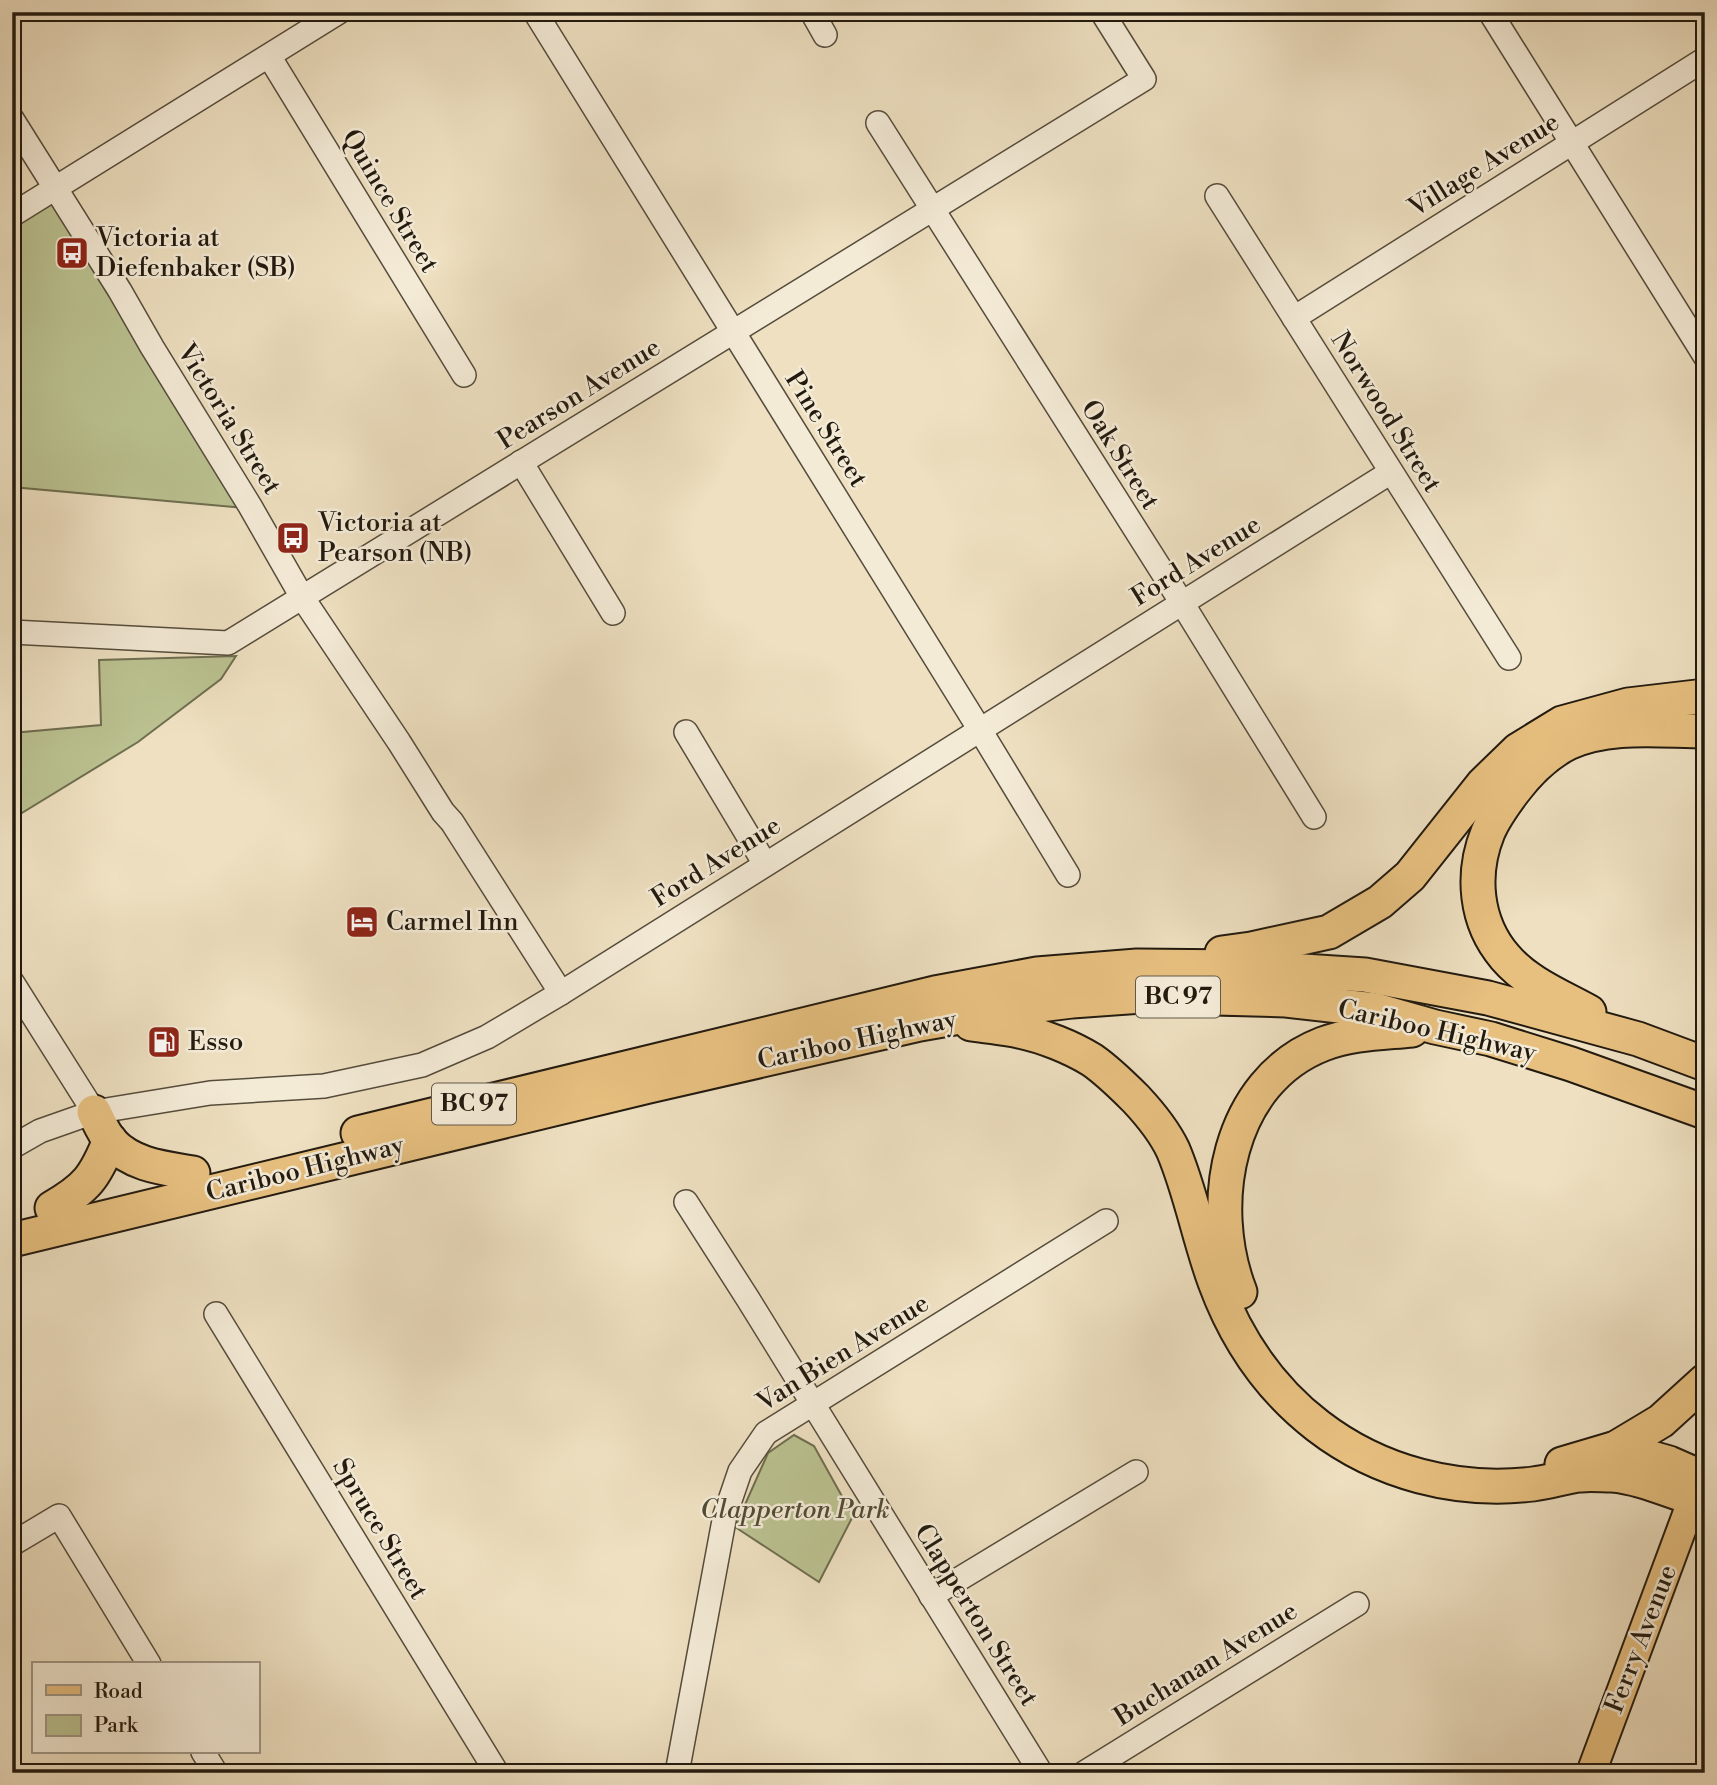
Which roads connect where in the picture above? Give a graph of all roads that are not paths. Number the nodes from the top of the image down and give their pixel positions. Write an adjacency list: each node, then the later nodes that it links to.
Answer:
1 (339, 12): 7 (street)
2 (535, 12): 17 (street, Pine Street)
3 (811, 12): 6 (street)
4 (1102, 12): 14 (street, Pearson Avenue)
5 (1490, 12): 11 (street)
6 (825, 35)
7 (269, 56): 12 (street); 19 (street, Quince Street)
8 (1705, 59): 11 (street, Village Avenue)
9 (12, 119): 12 (street, Victoria Street)
10 (878, 124): 14 (street, Oak Street)
11 (1572, 142): 16 (street, Village Avenue); 18 (street)
12 (56, 188): 15 (street); 22 (street, Victoria Street)
13 (1217, 196): 16 (street, Norwood Street)
14 (932, 210): 17 (street, Pearson Avenue); 23 (street, Oak Street)
15 (12, 215)
16 (1294, 318): 21 (street, Norwood Street)
17 (733, 332): 20 (street, Pearson Avenue); 28 (street, Pine Street)
18 (1705, 356)
19 (464, 375)
20 (521, 462): 22 (street, Pearson Avenue); 24 (street)
21 (1391, 472): 23 (street, Ford Avenue); 26 (street, Norwood Street)
22 (302, 597): 25 (street, Pearson Avenue); 38 (street, Victoria Street)
23 (1181, 603): 28 (street, Ford Avenue); 33 (street, Oak Street)
24 (613, 613)
25 (12, 632)
26 (1509, 658)
27 (1705, 696): 36 (highway)
28 (980, 730): 34 (street, Ford Avenue); 35 (street, Pine Street)
29 (1660, 731): 30 (highway); 32 (highway); 41 (highway)
30 (1705, 731)
31 (686, 732): 34 (street)
32 (1705, 748)
33 (1314, 817)
34 (765, 864): 38 (street, Ford Avenue)
35 (1068, 876)
36 (1137, 966): 41 (highway, Cariboo Highway / BC 97); 46 (highway, Cariboo Highway / BC 97)
37 (12, 982): 44 (street)
38 (561, 993): 44 (street, Ford Avenue)
39 (920, 1024): 40 (highway, Cariboo Highway / BC 97); 51 (highway, Cariboo Highway / BC 97); 57 (highway)
40 (1435, 1027): 43 (highway, Cariboo Highway / BC 97); 55 (highway)
41 (1637, 1039): 42 (highway, Cariboo Highway / BC 97)
42 (1705, 1064)
43 (1705, 1112)
44 (102, 1126): 45 (street, Ford Avenue); 46 (highway); 48 (highway)
45 (12, 1147)
46 (193, 1173): 48 (highway, Cariboo Highway / BC 97)
47 (686, 1202): 54 (street, Clapperton Street)
48 (52, 1208): 49 (highway, Cariboo Highway / BC 97)
49 (12, 1217)
50 (1106, 1221): 54 (street, Van Bien Avenue)
51 (12, 1240)
52 (216, 1314): 64 (street, Spruce Street)
53 (1705, 1381): 55 (highway)
54 (812, 1404): 59 (street, Clapperton Street); 65 (street, Van Bien Avenue)
55 (1616, 1448): 57 (highway)
56 (1136, 1472): 59 (street)
57 (1700, 1481): 68 (main road, Ferry Avenue)
58 (12, 1544): 61 (street)
59 (931, 1596): 66 (street, Clapperton Street)
60 (1357, 1604): 67 (street, Buchanan Avenue)
61 (148, 1662)
62 (204, 1754): 63 (street)
63 (216, 1773)
64 (497, 1773)
65 (677, 1773)
66 (1041, 1773)
67 (1084, 1773)
68 (1591, 1773)

